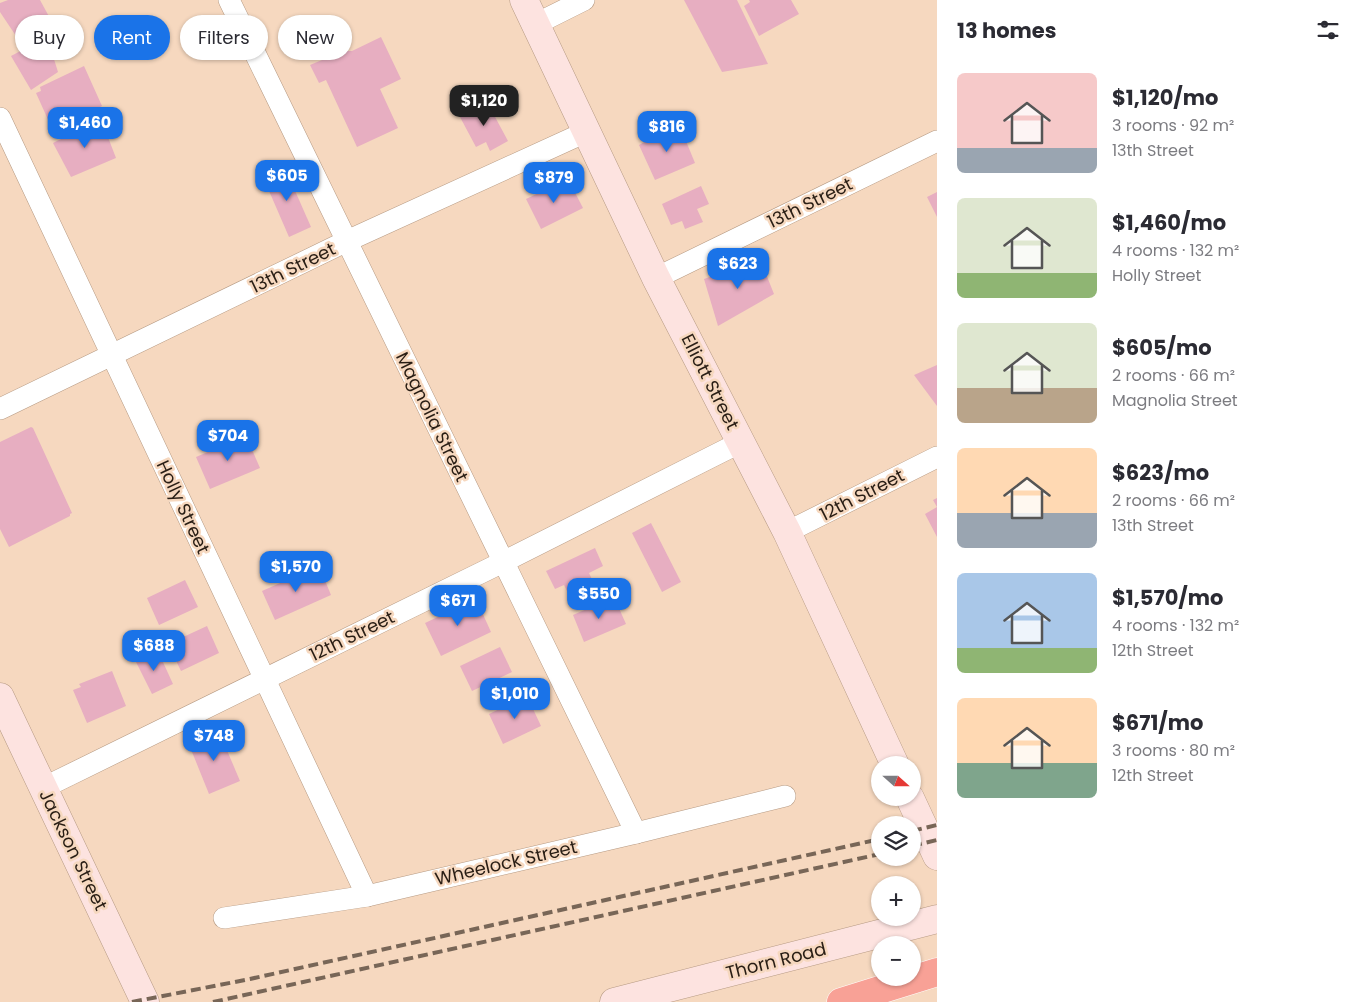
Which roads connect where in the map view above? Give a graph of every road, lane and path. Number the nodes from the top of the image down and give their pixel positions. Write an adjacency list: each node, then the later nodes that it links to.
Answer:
1 (229, 0): 7 (street, Magnolia Street)
2 (584, 0): 3 (street)
3 (530, 12): 5 (main road, Elliott Street)
4 (0, 118): 9 (street, Holly Street)
5 (588, 131): 7 (street, 13th Street); 8 (main road, Elliott Street)
6 (937, 141): 8 (street, 13th Street)
7 (347, 241): 9 (street, 13th Street); 14 (street, Magnolia Street)
8 (656, 278): 11 (main road, Elliott Street)
9 (112, 355): 10 (street, 13th Street); 15 (street, Holly Street)
10 (0, 409)
11 (741, 442): 13 (main road, Elliott Street); 14 (street, 12th Street)
12 (937, 457): 13 (street, 12th Street)
13 (787, 532): 17 (main road, Elliott Street)
14 (503, 562): 15 (street, 12th Street); 21 (street, Magnolia Street)
15 (264, 679): 18 (street, 12th Street); 23 (street, Holly Street)
16 (0, 698): 18 (main road, Jackson Street)
17 (891, 756)
18 (43, 788): 27 (main road, Jackson Street)
19 (785, 796): 21 (street, Wheelock Street)
20 (914, 806): 22 (main road)
21 (636, 833): 23 (street, Wheelock Street)
22 (937, 856)
23 (367, 896): 24 (street, Wheelock Street)
24 (224, 918)
25 (937, 919): 28 (main road, Thorn Road)
26 (937, 972): 29 (highway)
27 (145, 1002)
28 (614, 1002)
29 (841, 1002)

